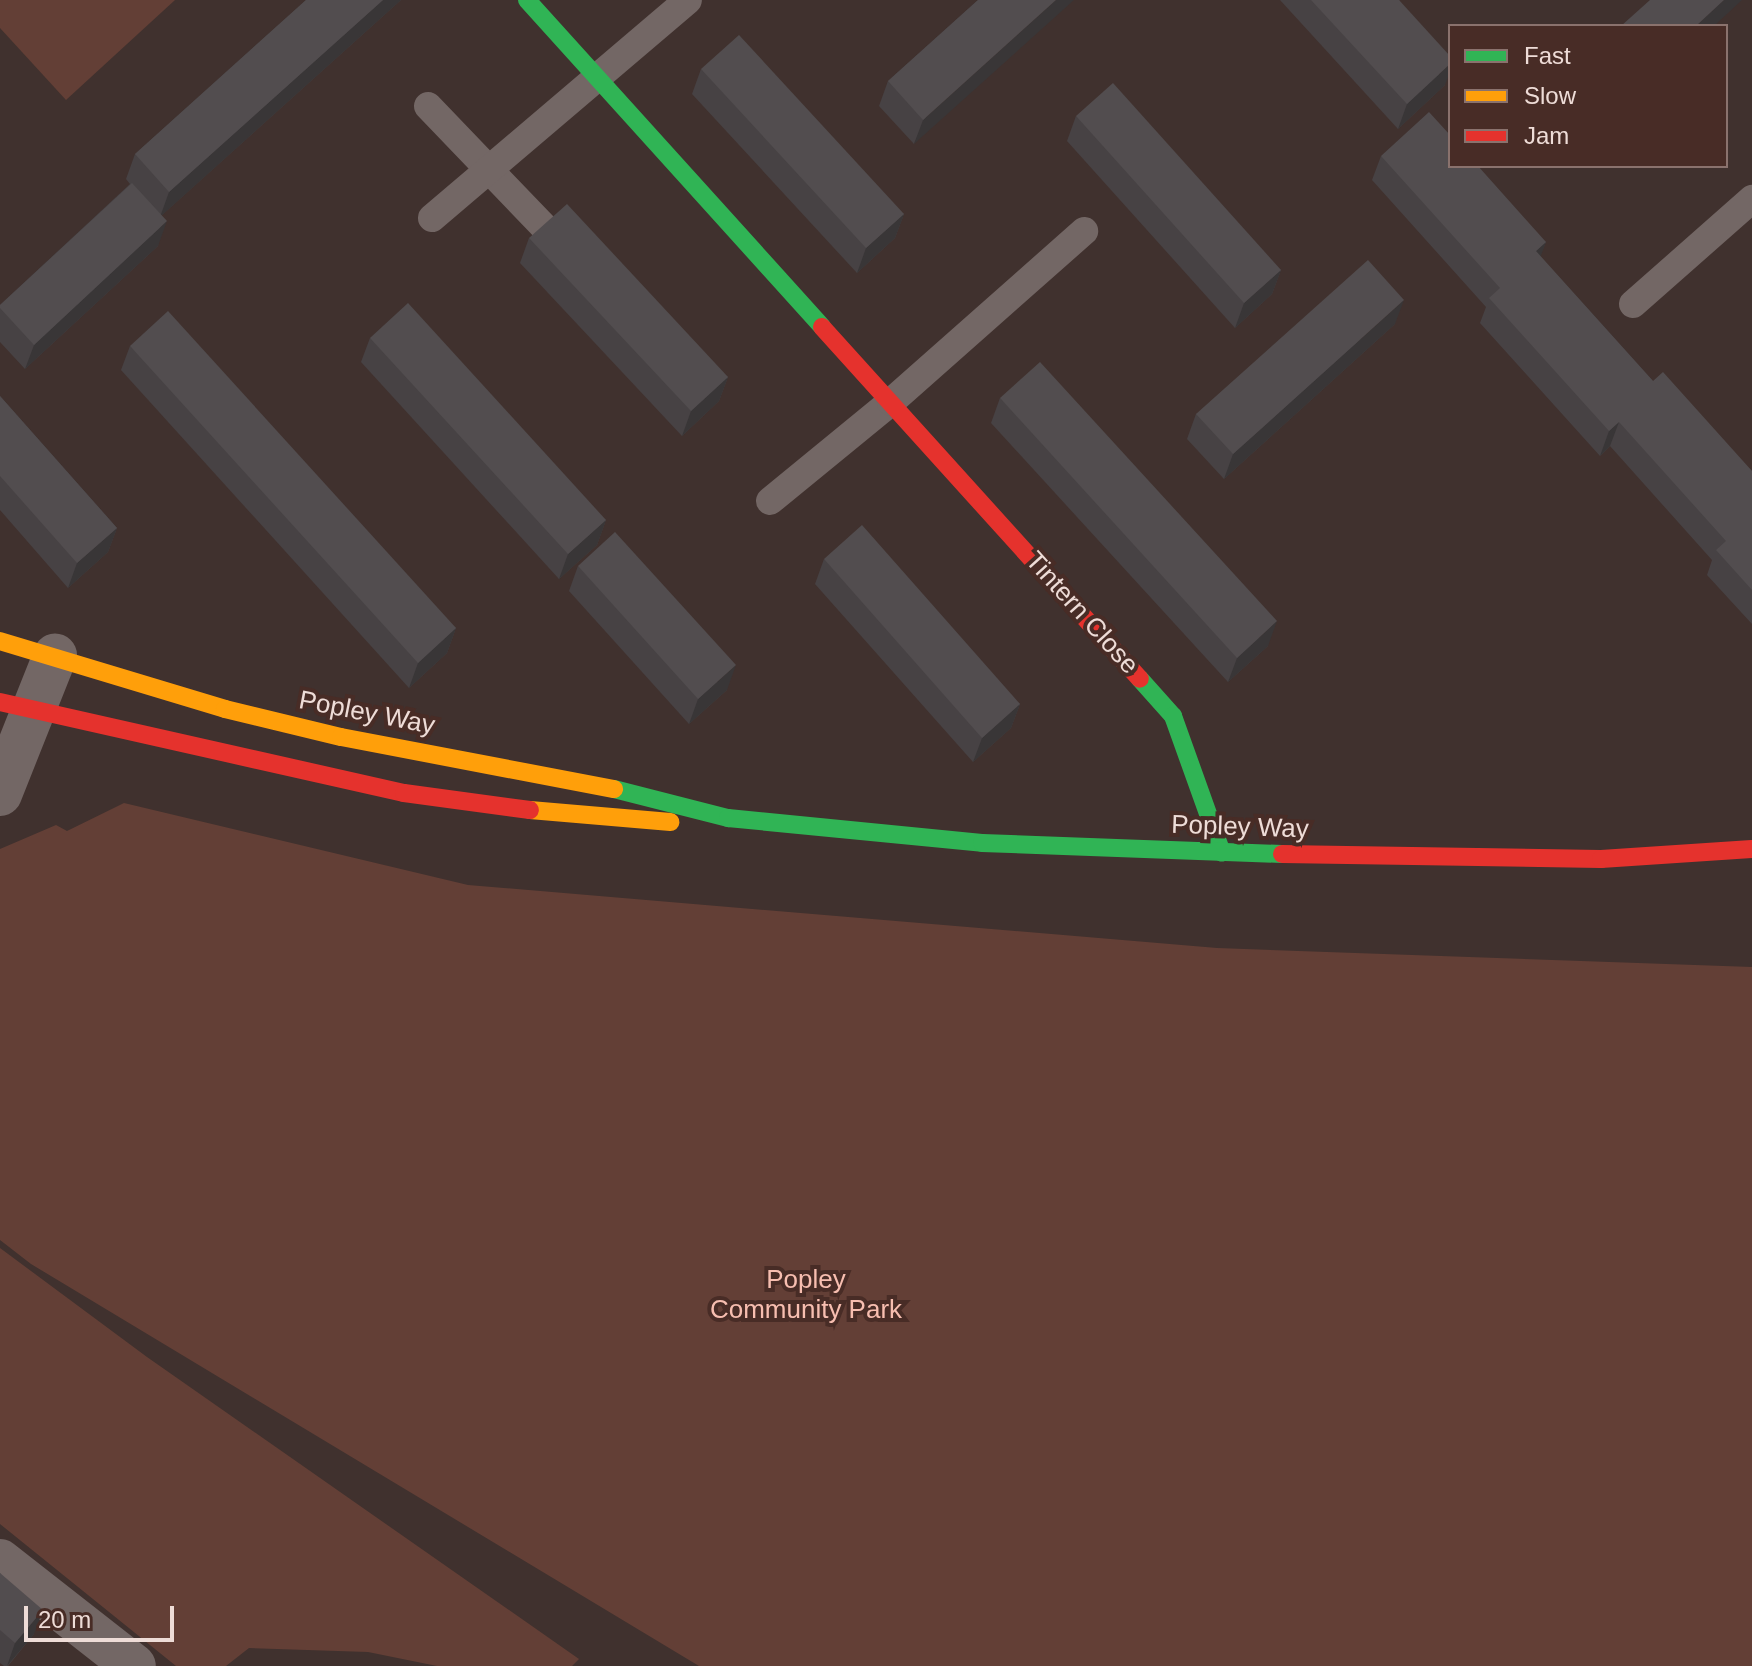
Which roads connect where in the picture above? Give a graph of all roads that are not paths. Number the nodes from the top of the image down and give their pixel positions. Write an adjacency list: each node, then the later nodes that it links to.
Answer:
1 (527, 0): 3 (street, Tintern Close)
2 (688, 0): 3 (lane)
3 (596, 77): 5 (lane); 11 (street, Tintern Close)
4 (428, 106): 5 (lane)
5 (486, 168): 7 (lane); 8 (lane)
6 (1752, 199): 10 (lane)
7 (432, 218)
8 (543, 226)
9 (1084, 231): 11 (lane)
10 (1633, 304)
11 (891, 402): 12 (lane); 19 (street, Tintern Close)
12 (770, 501)
13 (0, 641): 14 (street, Popley Way)
14 (55, 656): 15 (street); 17 (street, Popley Way)
15 (18, 706): 16 (street); 17 (street, Popley Way)
16 (0, 794)
17 (728, 818): 19 (street, Popley Way)
18 (1752, 849): 19 (street, Popley Way)
19 (1222, 853)
20 (0, 1561): 21 (street)
21 (134, 1666)

